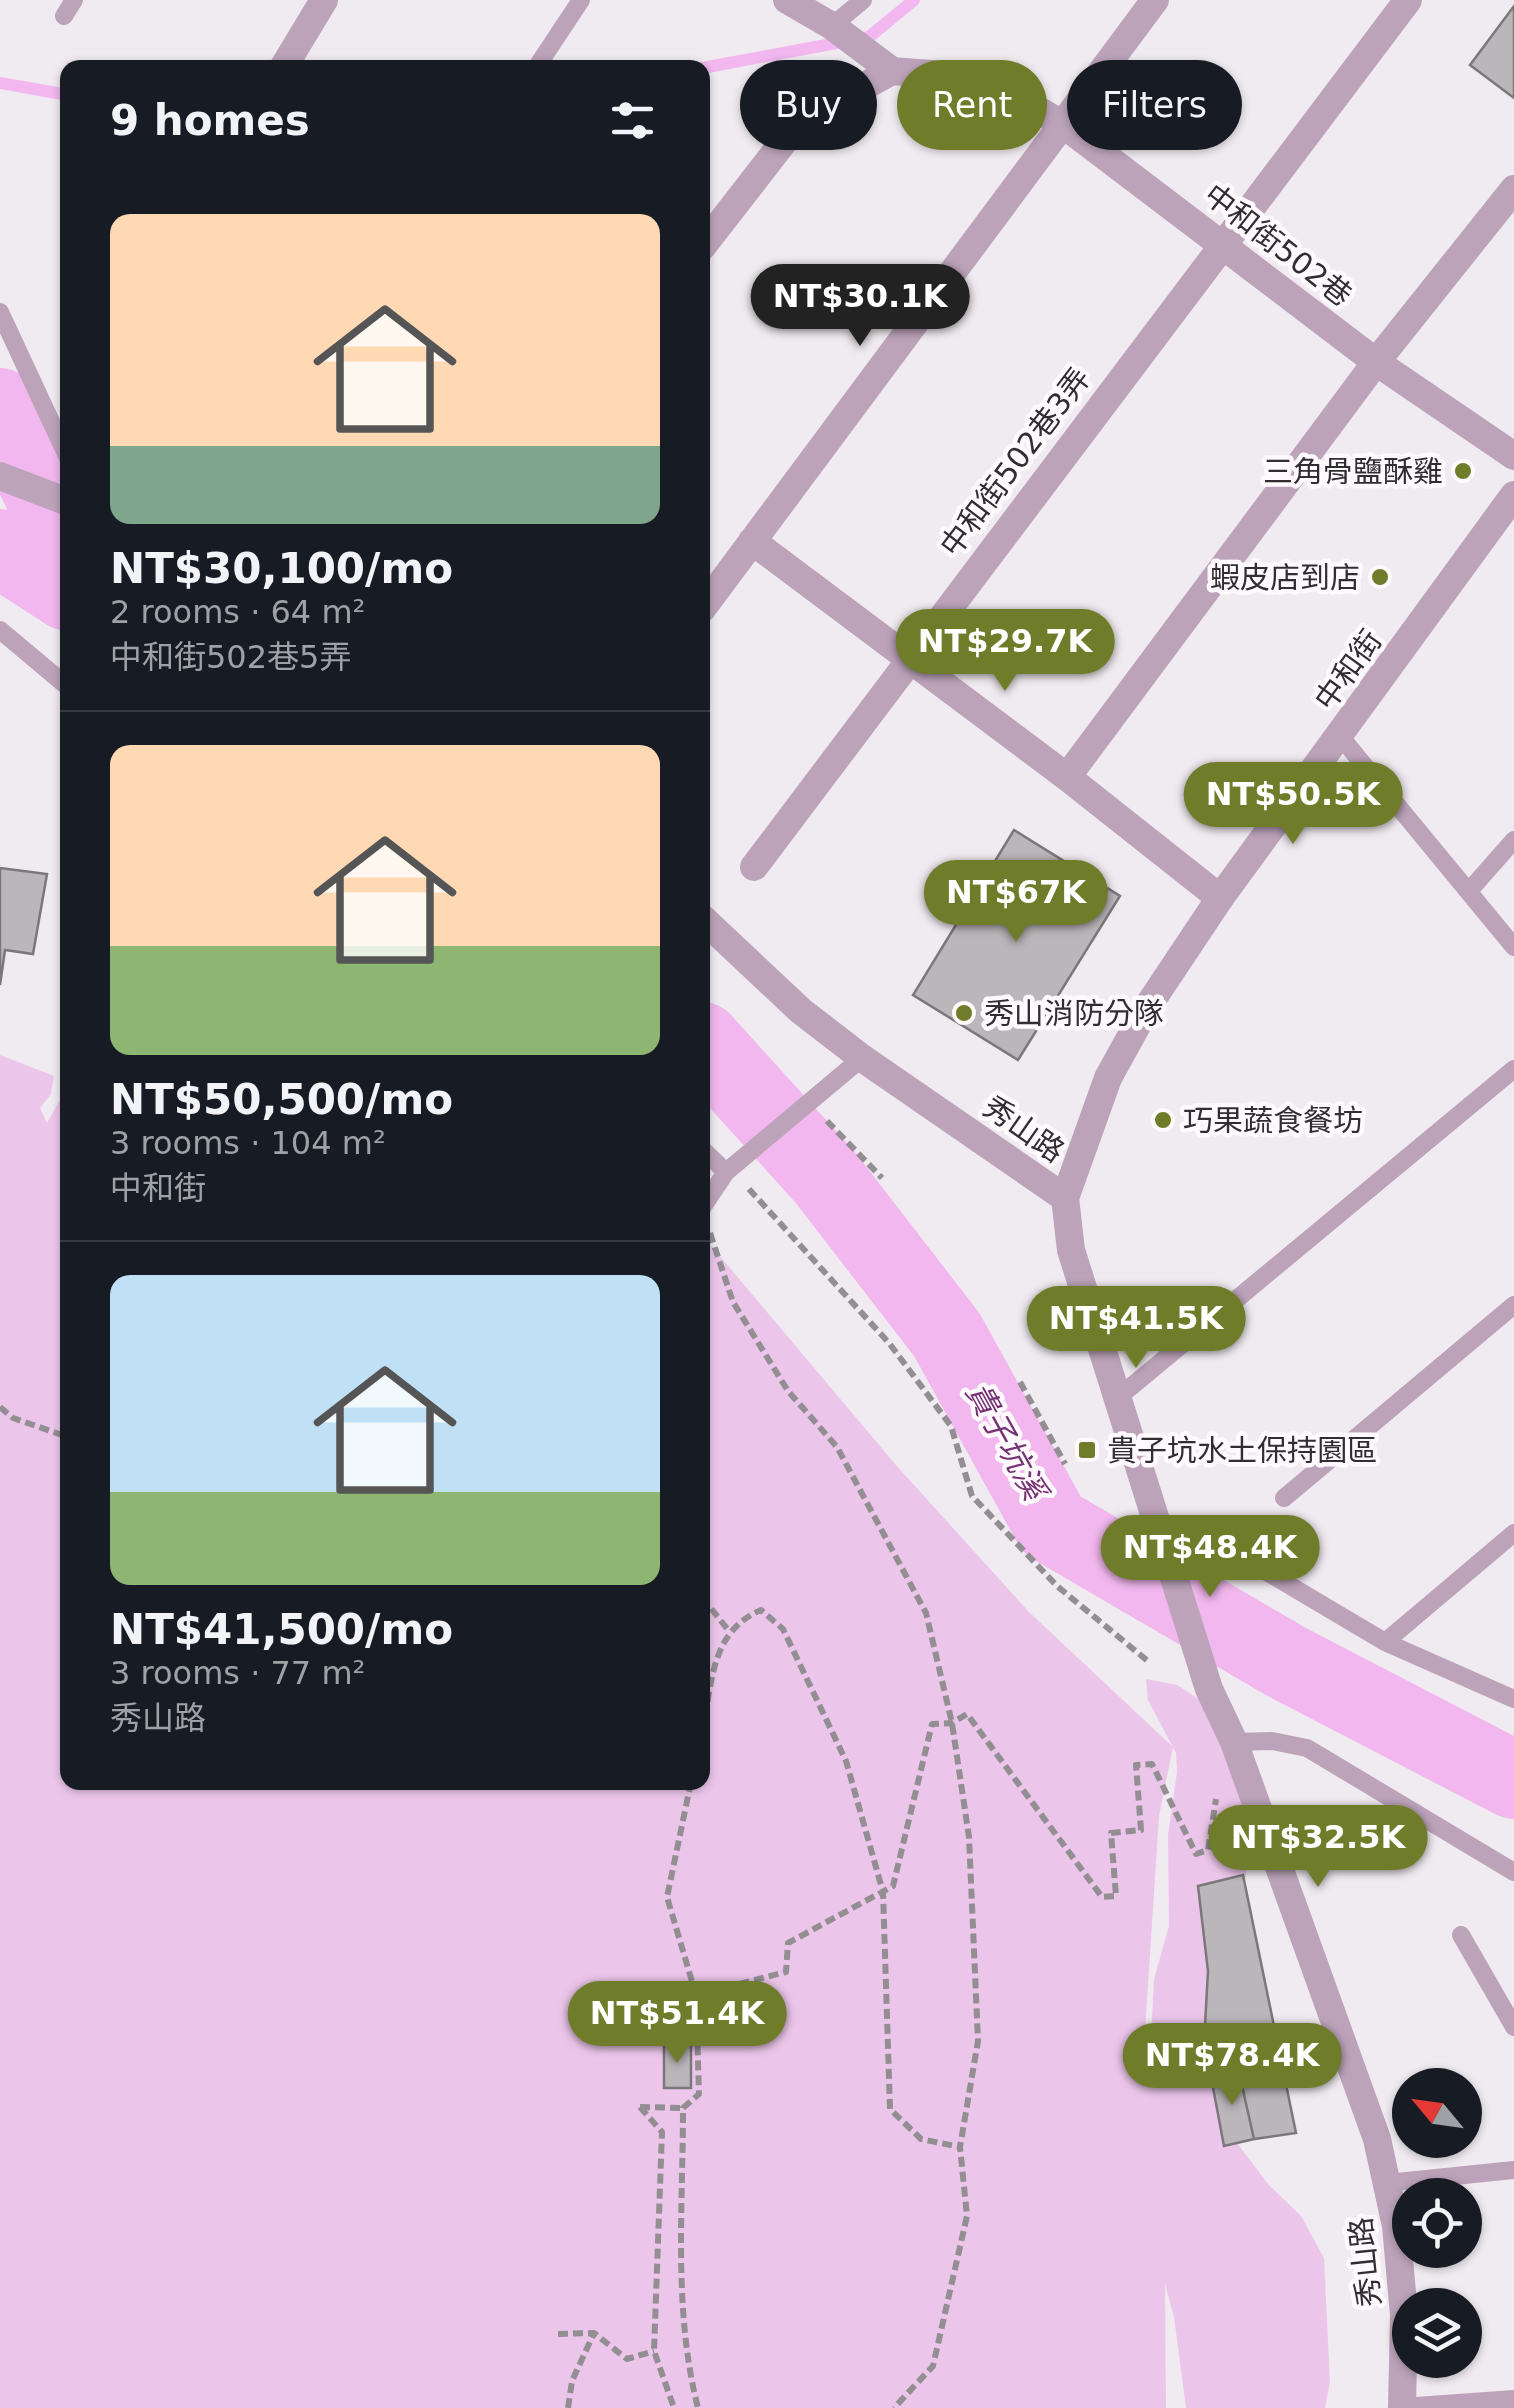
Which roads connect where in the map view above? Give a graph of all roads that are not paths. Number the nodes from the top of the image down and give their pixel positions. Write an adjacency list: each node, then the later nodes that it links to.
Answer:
1 (74, 0): 8 (lane)
2 (324, 0): 10 (street)
3 (581, 0): 11 (lane)
4 (787, 0): 9 (street)
5 (863, 0): 9 (lane)
6 (1155, 0): 13 (street)
7 (1408, 0): 16 (street, 中和街502巷3弄)
8 (64, 16)
9 (832, 26): 12 (street)
10 (288, 60)
11 (541, 60)
12 (892, 71): 13 (street, 中和街502巷); 15 (street)
13 (1064, 125): 16 (street, 中和街502巷); 24 (street)
14 (1514, 189): 18 (street)
15 (710, 237)
16 (1222, 242): 18 (street, 中和街502巷); 27 (street, 中和街502巷3弄)
17 (0, 312): 19 (lane)
18 (1376, 362): 20 (street, 中和街502巷); 30 (street)
19 (60, 441)
20 (1514, 456)
21 (0, 476): 23 (street)
22 (1514, 496): 29 (street, 中和街)
23 (60, 499)
24 (752, 541): 25 (street); 27 (street)
25 (710, 598)
26 (0, 630): 28 (lane)
27 (908, 657): 30 (street); 32 (street, 中和街502巷3弄)
28 (60, 679)
29 (1340, 736): 33 (lane); 34 (street, 中和街)
30 (1067, 777): 34 (street)
31 (1514, 840): 33 (lane)
32 (754, 867)
33 (1468, 890): 36 (lane)
34 (1220, 898): 42 (street, 中和街)
35 (710, 926): 37 (street, 秀山路)
36 (1514, 947)
37 (862, 1058): 40 (lane); 42 (street, 秀山路)
38 (1514, 1069): 44 (lane)
39 (710, 1157): 40 (lane)
40 (726, 1172): 41 (lane)
41 (710, 1196)
42 (1066, 1198): 44 (street, 秀山路)
43 (1514, 1305): 45 (lane)
44 (1115, 1400): 47 (street, 秀山路)
45 (1284, 1498)
46 (1514, 1532): 48 (lane)
47 (1162, 1543): 48 (lane); 50 (street, 秀山路)
48 (1385, 1642): 49 (lane)
49 (1514, 1700)
50 (1234, 1742): 51 (lane); 55 (street, 秀山路)
51 (1514, 1872)
52 (1461, 1935): 53 (lane)
53 (1514, 2027)
54 (1514, 2170): 55 (lane)
55 (1387, 2183): 57 (street, 秀山路)
56 (1514, 2399): 57 (lane)
57 (1402, 2408)

